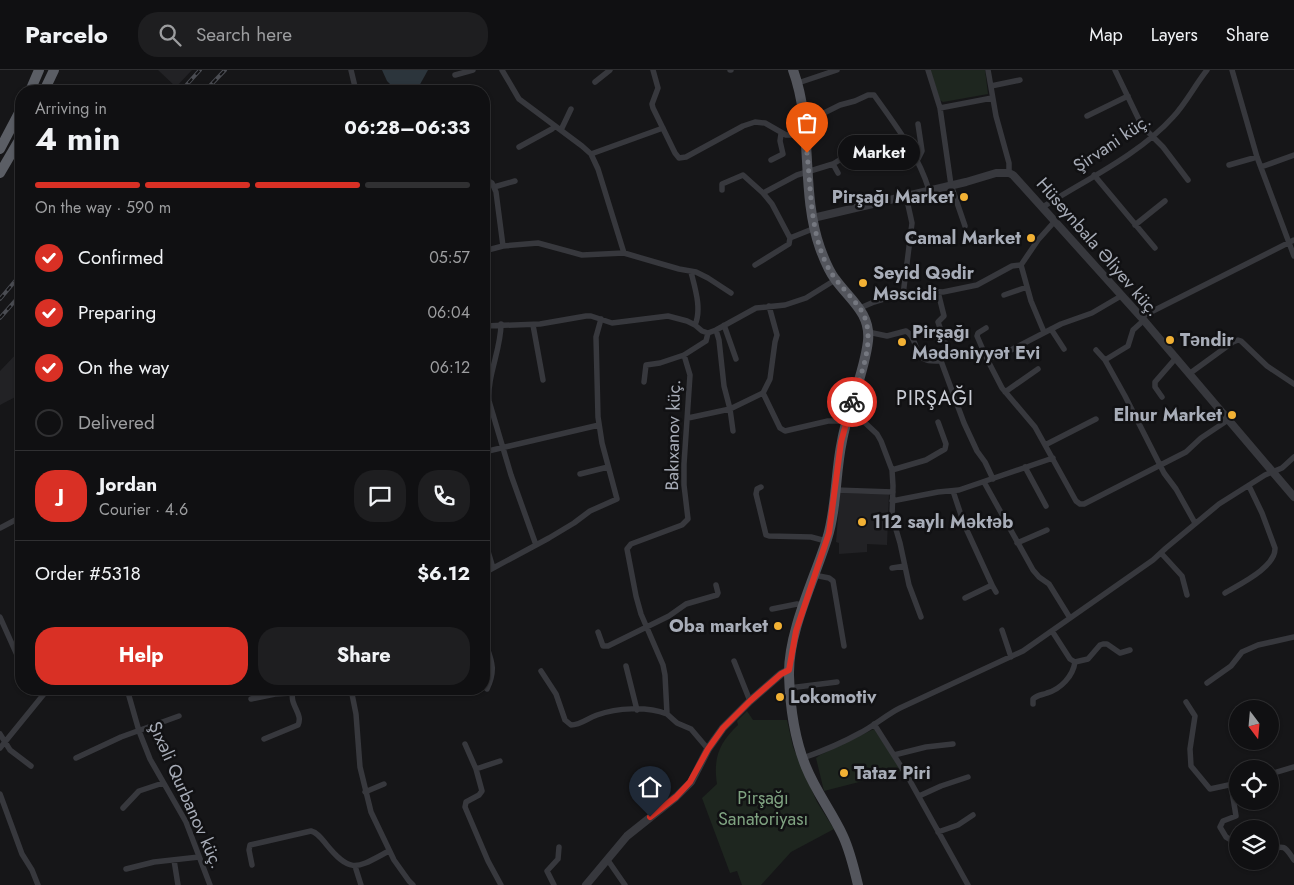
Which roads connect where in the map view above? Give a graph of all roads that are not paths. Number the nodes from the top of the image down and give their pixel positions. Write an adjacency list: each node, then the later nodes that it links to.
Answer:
1 (39, 70): 19 (highway)
2 (54, 70): 20 (highway)
3 (351, 70): 21 (street)
4 (473, 70): 15 (street)
5 (502, 70): 31 (street)
6 (610, 70): 17 (street)
7 (653, 70): 32 (street)
8 (794, 70): 18 (main road)
9 (837, 70): 18 (street)
10 (928, 70): 26 (street)
11 (988, 70): 22 (street)
12 (1115, 70): 23 (street)
13 (1232, 70): 42 (street)
14 (1204, 71): 35 (street, Şirvani küç.)
15 (455, 75)
16 (1020, 80): 22 (street)
17 (595, 82)
18 (798, 83): 29 (main road)
19 (33, 85)
20 (47, 85)
21 (355, 85)
22 (990, 86): 24 (street)
23 (1128, 96): 27 (street); 35 (street)
24 (992, 98): 26 (street); 51 (street)
25 (571, 108): 31 (street)
26 (940, 108): 56 (street)
27 (1087, 116)
28 (15, 120): 38 (highway)
29 (804, 123): 34 (main road); 43 (street)
30 (918, 124): 43 (street)
31 (558, 128): 37 (street); 40 (street)
32 (663, 128): 33 (street); 40 (street)
33 (781, 134): 34 (street); 44 (street)
34 (805, 135): 48 (main road)
35 (1152, 136): 52 (street, Şirvani küç.); 53 (street)
36 (15, 147): 49 (highway)
37 (518, 147)
38 (0, 149)
39 (854, 151): 45 (street)
40 (591, 154): 74 (street)
41 (1294, 155): 47 (street)
42 (1257, 156): 46 (street); 47 (street)
43 (918, 159): 59 (street)
44 (771, 160)
45 (833, 164): 48 (street); 50 (street)
46 (1229, 165)
47 (1261, 167): 70 (street)
48 (809, 171): 60 (street); 65 (main road)
49 (0, 173)
50 (838, 173)
51 (1009, 173): 56 (street); 63 (street, Hüseynbala Əliyev küç.)
52 (1094, 175): 63 (street, Şirvani küç.); 66 (street)
53 (1188, 180)
54 (515, 181): 57 (street)
55 (490, 183): 57 (street)
56 (951, 185): 59 (street); 67 (street)
57 (494, 187): 71 (street)
58 (722, 190): 60 (street)
59 (930, 190): 61 (street)
60 (763, 193): 68 (street)
61 (906, 196): 65 (street); 83 (street)
62 (1165, 201): 66 (street)
63 (1043, 207): 64 (street, Hüseynbala Əliyev küç.)
64 (1056, 221): 77 (street); 85 (street, Hüseynbala Əliyev küç.)
65 (814, 223): 68 (street); 79 (main road)
66 (1135, 225): 72 (street)
67 (965, 226)
68 (790, 238): 76 (street)
69 (1294, 240): 70 (street)
70 (1288, 243): 75 (street); 89 (street)
71 (503, 246): 73 (street); 74 (street)
72 (1155, 248)
73 (490, 249)
74 (624, 253): 78 (street)
75 (1294, 256)
76 (755, 264)
77 (1021, 265): 80 (street); 81 (street)
78 (691, 272): 82 (street); 93 (street)
79 (835, 280): 86 (street); 87 (main road)
80 (1027, 287): 84 (street); 100 (street)
81 (938, 292): 83 (street); 108 (street)
82 (730, 293)
83 (903, 295): 87 (street)
84 (1004, 295)
85 (1122, 296): 89 (street, Hüseynbala Əliyev küç.); 96 (street)
86 (769, 306): 94 (street); 116 (street)
87 (860, 308): 99 (main road)
88 (601, 319): 91 (street); 93 (street); 125 (street)
89 (1142, 319): 104 (street, Hüseynbala Əliyev küç.); 107 (street)
90 (501, 324): 91 (street); 92 (street); 112 (street)
91 (533, 324): 111 (street)
92 (490, 325)
93 (695, 325): 98 (street)
94 (724, 325): 97 (street); 105 (street)
95 (986, 328): 106 (street)
96 (1051, 329): 100 (street); 101 (street)
97 (716, 330): 98 (street); 119 (street)
98 (708, 332): 103 (street)
99 (868, 332): 108 (street); 120 (main road)
100 (1044, 332): 106 (street)
101 (1064, 349)
102 (1096, 350): 107 (street)
103 (684, 355): 113 (street); 121 (street, Bakıxanov küç.)
104 (1176, 358): 110 (street, Hüseynbala Əliyev küç.); 117 (street)
105 (736, 359)
106 (986, 359): 115 (street)
107 (1105, 360): 132 (street)
108 (941, 361): 138 (street)
109 (1038, 369): 115 (street)
110 (1189, 374): 114 (street); 123 (street, Hüseynbala Əliyev küç.)
111 (543, 380)
112 (490, 382)
113 (644, 382)
114 (1294, 384)
115 (1005, 392): 127 (street)
116 (763, 393): 119 (street); 120 (street)
117 (1162, 397)
118 (490, 404): 128 (street)
119 (730, 409): 121 (street); 126 (street)
120 (848, 416): 135 (street); 142 (main road)
121 (688, 418): 173 (street, Bakıxanov küç.)
122 (1096, 419): 127 (street)
123 (1228, 420): 132 (street); 136 (street, Hüseynbala Əliyev küç.)
124 (938, 422): 135 (street)
125 (599, 425): 128 (street); 133 (street)
126 (733, 431)
127 (1046, 445): 130 (street)
128 (503, 447): 129 (street); 154 (street)
129 (490, 450)
130 (1053, 458): 132 (street); 134 (street)
131 (1294, 458): 136 (street)
132 (1160, 466): 149 (street)
133 (608, 467): 137 (street); 154 (street)
134 (1026, 468): 138 (street); 147 (street)
135 (892, 470): 144 (street)
136 (1272, 472): 140 (street); 145 (street, Hüseynbala Əliyev küç.)
137 (580, 474)
138 (992, 479): 139 (street)
139 (984, 482): 143 (street); 153 (street)
140 (1249, 486): 149 (street); 165 (street)
141 (761, 487): 152 (street)
142 (834, 490): 144 (street); 152 (main road)
143 (953, 491): 146 (street); 162 (street)
144 (893, 492): 146 (street)
145 (1294, 497)
146 (892, 501): 157 (street)
147 (1046, 506)
148 (15, 520): 150 (street)
149 (1195, 523): 155 (street)
150 (0, 528)
151 (1047, 530): 153 (street)
152 (826, 541): 161 (main road)
153 (1017, 543): 172 (street)
154 (536, 545): 158 (street)
155 (1161, 553): 166 (street); 172 (street)
156 (490, 558): 158 (street)
157 (905, 566): 159 (street); 171 (street)
158 (493, 568): 160 (street)
159 (892, 568)
160 (490, 570)
161 (814, 575): 168 (main road); 178 (street)
162 (992, 585): 164 (street); 167 (street)
163 (716, 586): 173 (street)
164 (996, 592)
165 (1225, 593)
166 (1187, 595)
167 (965, 598)
168 (804, 605): 169 (street); 186 (main road)
169 (772, 609)
170 (0, 617): 180 (street)
171 (921, 617)
172 (1070, 618): 175 (street)
173 (648, 628): 176 (street); 202 (street, Bakıxanov küç.)
174 (1002, 630): 181 (street)
175 (1052, 631): 181 (street); 184 (street)
176 (598, 632)
177 (1294, 637): 190 (street)
178 (844, 646)
179 (1130, 650): 184 (street)
180 (15, 651)
181 (1011, 657): 204 (street)
182 (490, 659): 189 (street)
183 (734, 661): 198 (street)
184 (1075, 662): 200 (street)
185 (626, 666): 201 (street)
186 (789, 670): 191 (main road); 198 (street)
187 (541, 671): 201 (street)
188 (837, 682): 191 (street)
189 (490, 683)
190 (1206, 683)
191 (789, 688): 215 (main road)
192 (43, 695): 208 (street)
193 (129, 695): 205 (street, Şıxəli Qurbanov küç.)
194 (270, 695): 197 (street)
195 (293, 695): 207 (street)
196 (352, 695): 226 (street)
197 (251, 699)
198 (750, 701): 212 (street)
199 (1186, 702): 225 (street)
200 (1033, 704)
201 (637, 710): 202 (street)
202 (667, 714): 212 (street)
203 (179, 716): 205 (street)
204 (874, 724): 213 (street); 215 (street)
205 (139, 731): 214 (street); 222 (street, Şıxəli Qurbanov küç.)
206 (0, 734): 208 (street)
207 (264, 739)
208 (4, 742): 211 (street); 217 (street)
209 (465, 744): 219 (street)
210 (953, 744): 213 (street)
211 (0, 748)
212 (708, 749): 230 (street)
213 (894, 755): 228 (street)
214 (76, 758)
215 (803, 758): 254 (main road)
216 (500, 761): 219 (street)
217 (31, 766)
218 (1294, 767): 220 (street)
219 (476, 769): 250 (street)
220 (1279, 771)
221 (968, 777): 228 (street)
222 (163, 783): 229 (street); 238 (street, Şıxəli Qurbanov küç.)
223 (647, 783): 230 (street)
224 (384, 784): 226 (street)
225 (1229, 785)
226 (365, 792): 237 (street)
227 (0, 794): 245 (street)
228 (919, 796): 233 (street)
229 (124, 808)
230 (660, 809): 239 (street)
231 (1236, 810): 234 (street)
232 (973, 815): 233 (street)
233 (938, 832): 255 (street)
234 (1229, 839)
235 (559, 847): 251 (street)
236 (1279, 847): 241 (street)
237 (389, 851): 243 (street); 249 (street)
238 (198, 857): 240 (street); 247 (street, Şıxəli Qurbanov küç.)
239 (607, 859): 252 (street); 253 (street)
240 (174, 860): 244 (street); 246 (street)
241 (1294, 860)
242 (252, 866): 243 (street)
243 (355, 866): 248 (street)
244 (126, 869)
245 (38, 885)
246 (178, 885)
247 (210, 885)
248 (361, 885)
249 (413, 885)
250 (501, 885)
251 (554, 885)
252 (586, 885)
253 (626, 885)
254 (858, 885)
255 (968, 885)

